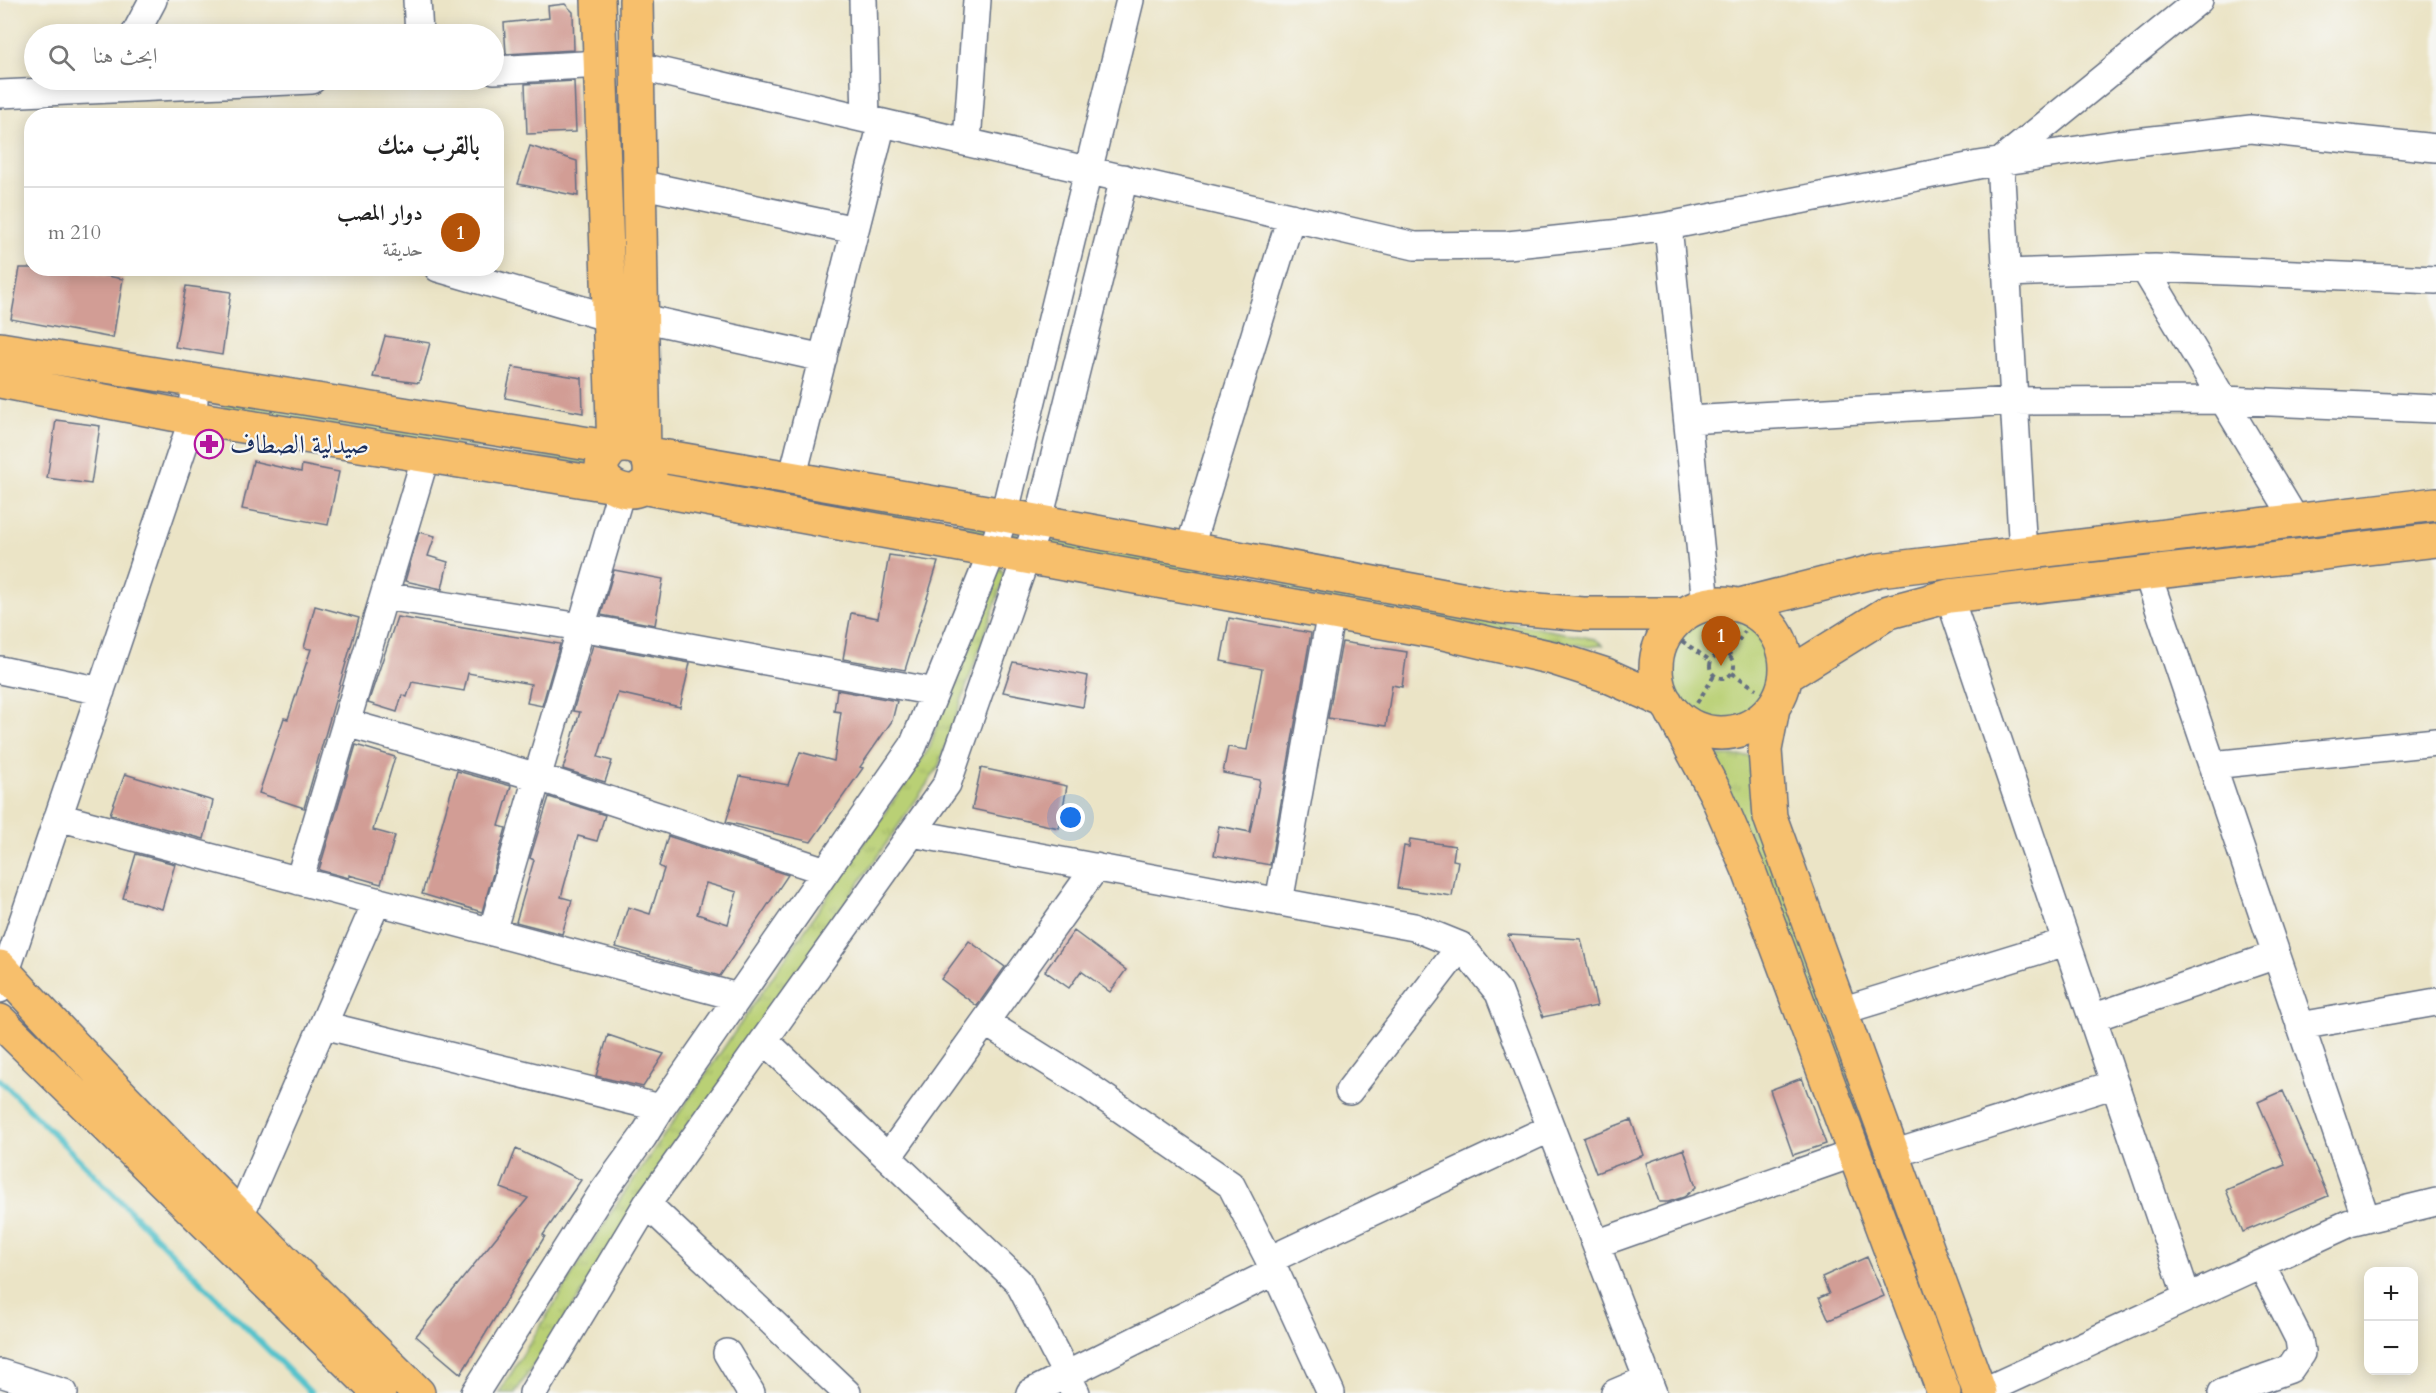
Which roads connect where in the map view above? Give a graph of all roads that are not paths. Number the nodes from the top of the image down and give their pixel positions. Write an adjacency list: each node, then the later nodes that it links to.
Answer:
1 (153, 0): 9 (street)
2 (417, 0): 10 (street)
3 (598, 0): 11 (main road)
4 (636, 0): 12 (main road)
5 (863, 0): 16 (street)
6 (977, 0): 17 (street)
7 (1130, 0): 20 (street)
8 (2199, 0): 19 (street)
9 (140, 24)
10 (418, 24)
11 (601, 64): 13 (street); 30 (main road)
12 (637, 66): 16 (street); 22 (main road)
13 (504, 69)
14 (48, 90): 15 (street)
15 (0, 94)
16 (874, 121): 17 (street); 25 (street)
17 (967, 142): 20 (street)
18 (2436, 148): 19 (street)
19 (2000, 162): 24 (street); 27 (street)
20 (1088, 170): 21 (street); 46 (street)
21 (1124, 178): 23 (street); 48 (street)
22 (639, 184): 25 (street); 31 (main road)
23 (1292, 217): 24 (street); 50 (street)
24 (1668, 226): 40 (street)
25 (855, 230): 33 (street)
26 (2144, 268): 27 (street); 29 (street); 36 (street)
27 (2006, 273): 37 (street)
28 (466, 276): 30 (street)
29 (2436, 280)
30 (610, 318): 41 (main road)
31 (642, 318): 33 (street); 41 (main road)
32 (0, 349): 34 (main road)
33 (823, 358): 43 (street)
34 (195, 380): 39 (street); 41 (main road)
35 (0, 381): 39 (main road)
36 (2223, 400): 37 (street); 38 (street); 47 (street)
37 (2014, 401): 40 (street); 52 (street)
38 (2436, 409)
39 (193, 418): 42 (main road); 62 (street)
40 (1688, 420): 58 (street)
41 (629, 451): 43 (main road); 44 (main road)
42 (426, 455): 44 (main road); 55 (street)
43 (792, 479): 46 (main road)
44 (624, 488): 51 (main road); 60 (street)
45 (2436, 504): 47 (main road)
46 (1004, 515): 48 (main road); 51 (street)
47 (2296, 521): 52 (main road)
48 (1038, 523): 50 (main road); 53 (street)
49 (2436, 540): 54 (main road)
50 (1189, 550): 58 (main road)
51 (992, 552): 53 (main road); 63 (street)
52 (2023, 553): 59 (main road)
53 (1027, 558): 57 (main road); 71 (street)
54 (2146, 573): 56 (main road); 68 (street)
55 (384, 596): 60 (street); 66 (street)
56 (1949, 596): 64 (main road); 78 (street)
57 (1331, 612): 65 (main road); 76 (street)
58 (1689, 618): 59 (main road); 65 (main road)
59 (1743, 618): 64 (main road)
60 (581, 627): 63 (street); 69 (street)
61 (0, 670): 62 (street)
62 (101, 691): 70 (street)
63 (935, 692): 73 (street)
64 (1772, 692): 65 (main road); 84 (main road)
65 (1676, 709): 95 (main road)
66 (346, 723): 69 (street); 74 (street)
67 (2436, 742): 68 (street)
68 (2212, 765): 80 (street)
69 (538, 777): 73 (street); 77 (street)
70 (58, 817): 74 (street); 81 (street)
71 (912, 833): 72 (street); 90 (street)
72 (1096, 867): 76 (street); 87 (street)
73 (826, 871): 82 (street)
74 (299, 881): 75 (street)
75 (377, 901): 77 (street); 88 (street)
76 (1279, 902): 79 (street)
77 (492, 932): 82 (street)
78 (2066, 942): 84 (street); 85 (street)
79 (1461, 946): 92 (street); 94 (street)
80 (2276, 955): 85 (street); 89 (street)
81 (2, 976): 100 (main road)
82 (738, 997): 93 (street)
83 (2436, 1002): 89 (street)
84 (1841, 1011): 96 (main road)
85 (2092, 1018): 91 (street)
86 (0, 1021): 111 (main road)
87 (985, 1022): 97 (street); 104 (street)
88 (323, 1025): 93 (street); 100 (street)
89 (2300, 1026): 101 (street)
90 (764, 1040): 97 (street); 99 (street)
91 (2115, 1084): 96 (street); 105 (street)
92 (1349, 1090)
93 (661, 1108): 113 (street)
94 (1551, 1128): 102 (street); 104 (street)
95 (1855, 1153): 102 (street); 120 (main road)
96 (1893, 1154): 121 (main road)
97 (888, 1157): 108 (street)
98 (2436, 1202): 101 (street)
99 (647, 1204): 114 (street); 116 (street)
100 (239, 1218): 112 (main road)
101 (2366, 1219): 103 (street)
102 (1596, 1244): 109 (street)
103 (2261, 1263): 105 (street); 122 (street)
104 (1272, 1265): 108 (street); 118 (street)
105 (2187, 1297): 121 (street)
106 (727, 1353): 115 (street)
107 (0, 1372): 110 (street)
108 (1071, 1384): 117 (street)
109 (1650, 1386): 119 (street)
110 (64, 1393)
111 (379, 1393)
112 (418, 1393)
113 (475, 1393)
114 (533, 1393)
115 (752, 1393)
116 (847, 1393)
117 (1030, 1393)
118 (1331, 1393)
119 (1615, 1393)
120 (1944, 1393)
121 (1980, 1393)
122 (2222, 1393)

